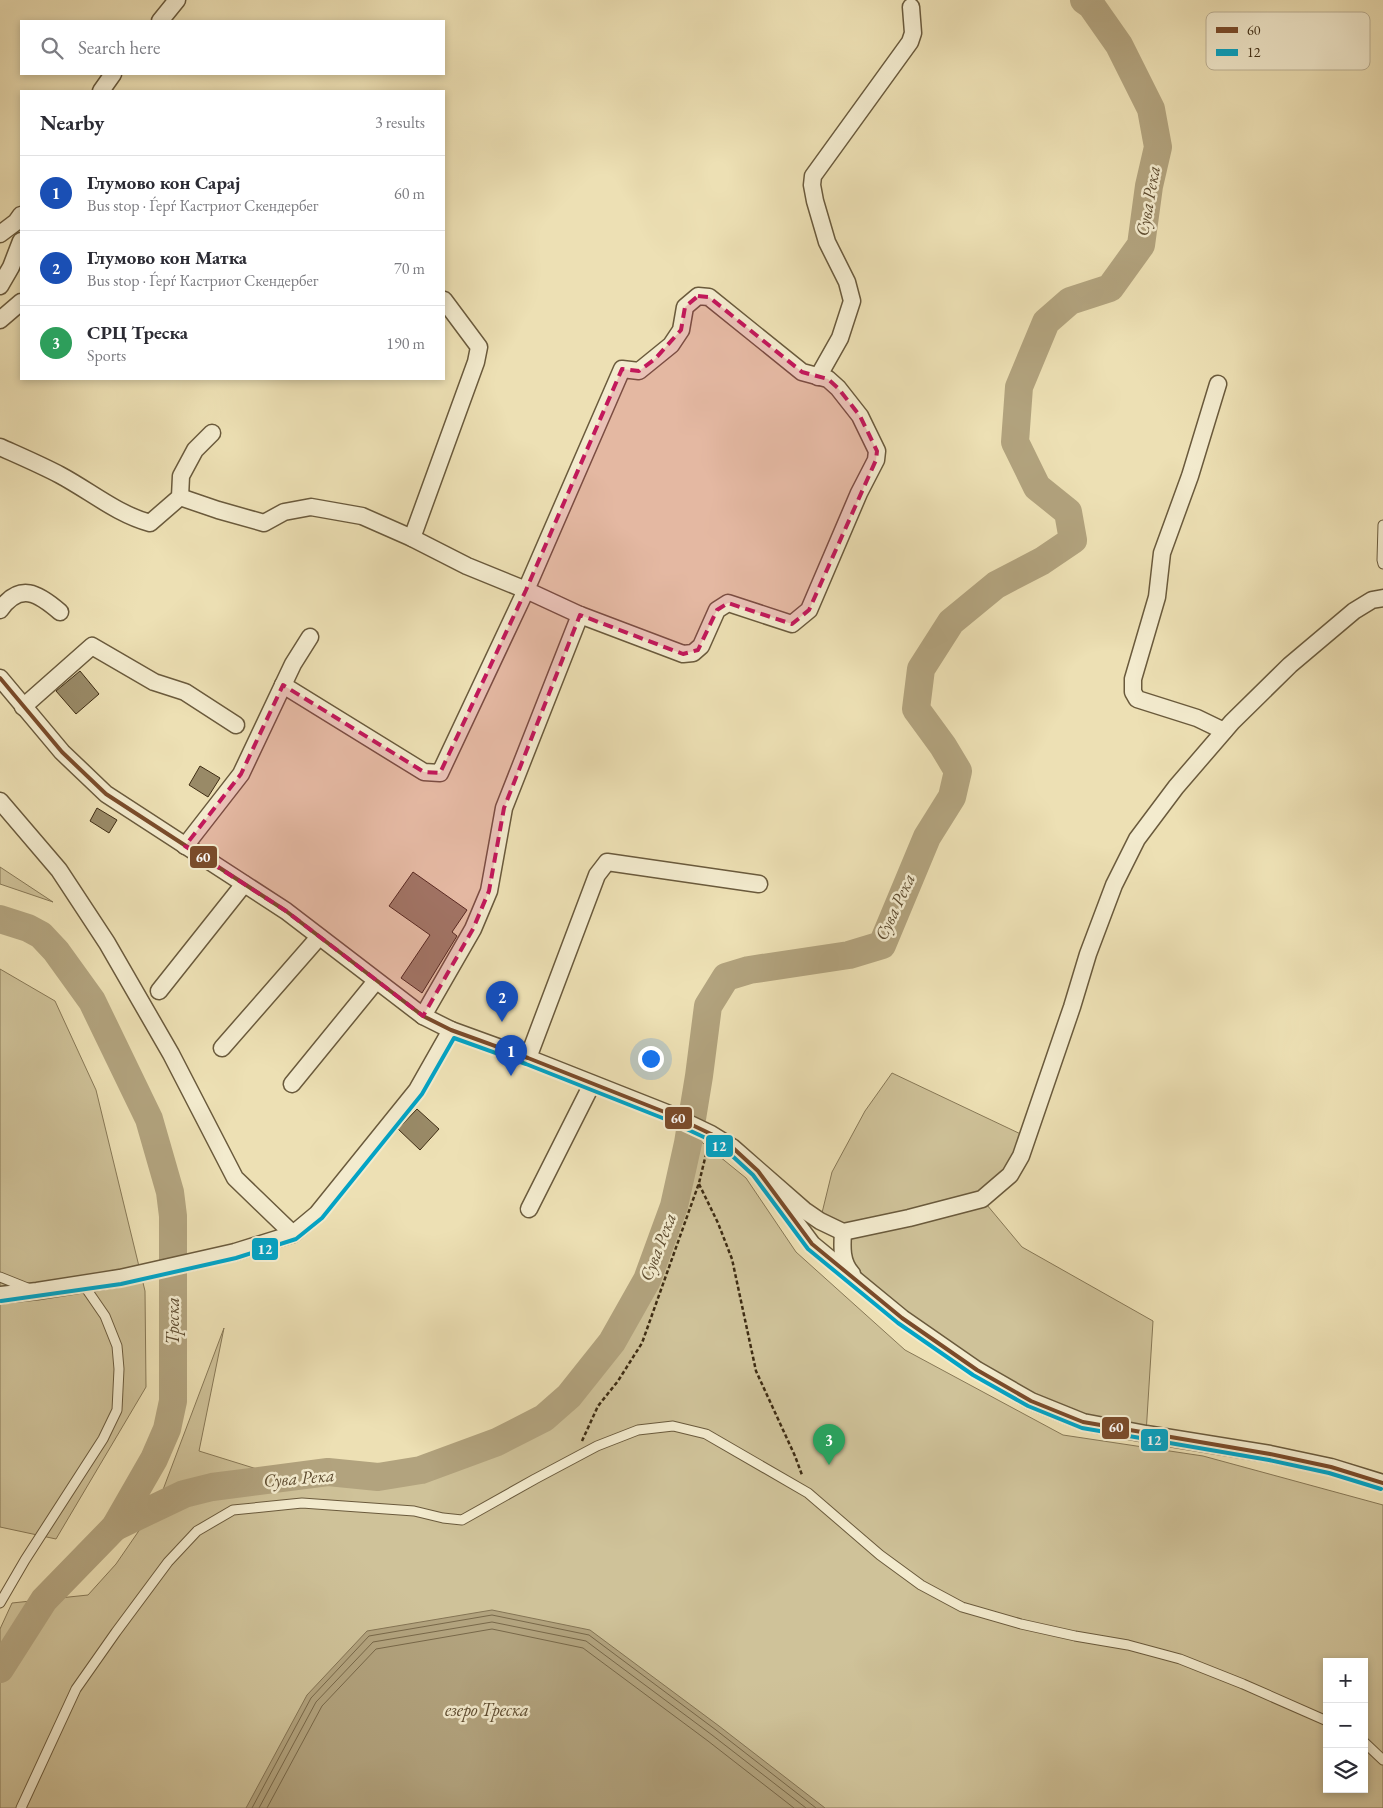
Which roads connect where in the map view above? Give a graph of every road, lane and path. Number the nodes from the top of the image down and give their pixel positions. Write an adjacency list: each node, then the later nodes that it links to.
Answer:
1 (177, 0): 3 (street)
2 (912, 7): 13 (street)
3 (161, 20)
4 (112, 75): 5 (street)
5 (101, 90)
6 (20, 216): 7 (street)
7 (0, 234)
8 (20, 244): 9 (street)
9 (0, 286)
10 (445, 301): 19 (street)
11 (20, 303): 12 (street)
12 (0, 320)
13 (818, 377): 21 (street); 25 (street)
14 (1218, 384): 31 (street)
15 (212, 432): 17 (street)
16 (0, 447): 17 (street)
17 (180, 497): 19 (street)
18 (1383, 525): 20 (lane)
19 (412, 538): 21 (street)
20 (1383, 564)
21 (526, 590): 25 (street); 28 (street)
22 (1383, 598): 31 (street)
23 (0, 610): 24 (street)
24 (60, 612)
25 (580, 615): 39 (street)
26 (310, 638): 28 (street)
27 (0, 678): 29 (street)
28 (283, 685): 33 (street)
29 (23, 707): 30 (street); 33 (street)
30 (236, 724)
31 (1224, 731): 49 (street)
32 (0, 800): 50 (street)
33 (185, 846): 34 (street)
34 (244, 884): 36 (street); 38 (street)
35 (759, 884): 42 (street)
36 (319, 937): 37 (street); 41 (street)
37 (376, 981): 39 (street); 43 (street)
38 (159, 991)
39 (423, 1016): 40 (street)
40 (451, 1030): 42 (street); 50 (street)
41 (222, 1048)
42 (528, 1058): 44 (street)
43 (292, 1084)
44 (592, 1084): 45 (street); 48 (street)
45 (711, 1134): 46 (street); 47 (path)
46 (758, 1171): 49 (street); 52 (street)
47 (699, 1183): 56 (path); 58 (path)
48 (529, 1209)
49 (842, 1232): 52 (street)
50 (293, 1234): 53 (street)
51 (0, 1277): 54 (lane)
52 (856, 1280): 57 (street)
53 (83, 1284): 54 (street); 59 (lane)
54 (37, 1291): 55 (street)
55 (0, 1295)
56 (574, 1458): 58 (lane); 63 (lane)
57 (1383, 1483)
58 (808, 1493): 60 (lane)
59 (0, 1603)
60 (1323, 1719)
61 (1368, 1746): 62 (lane)
62 (1383, 1760)
63 (21, 1808)

